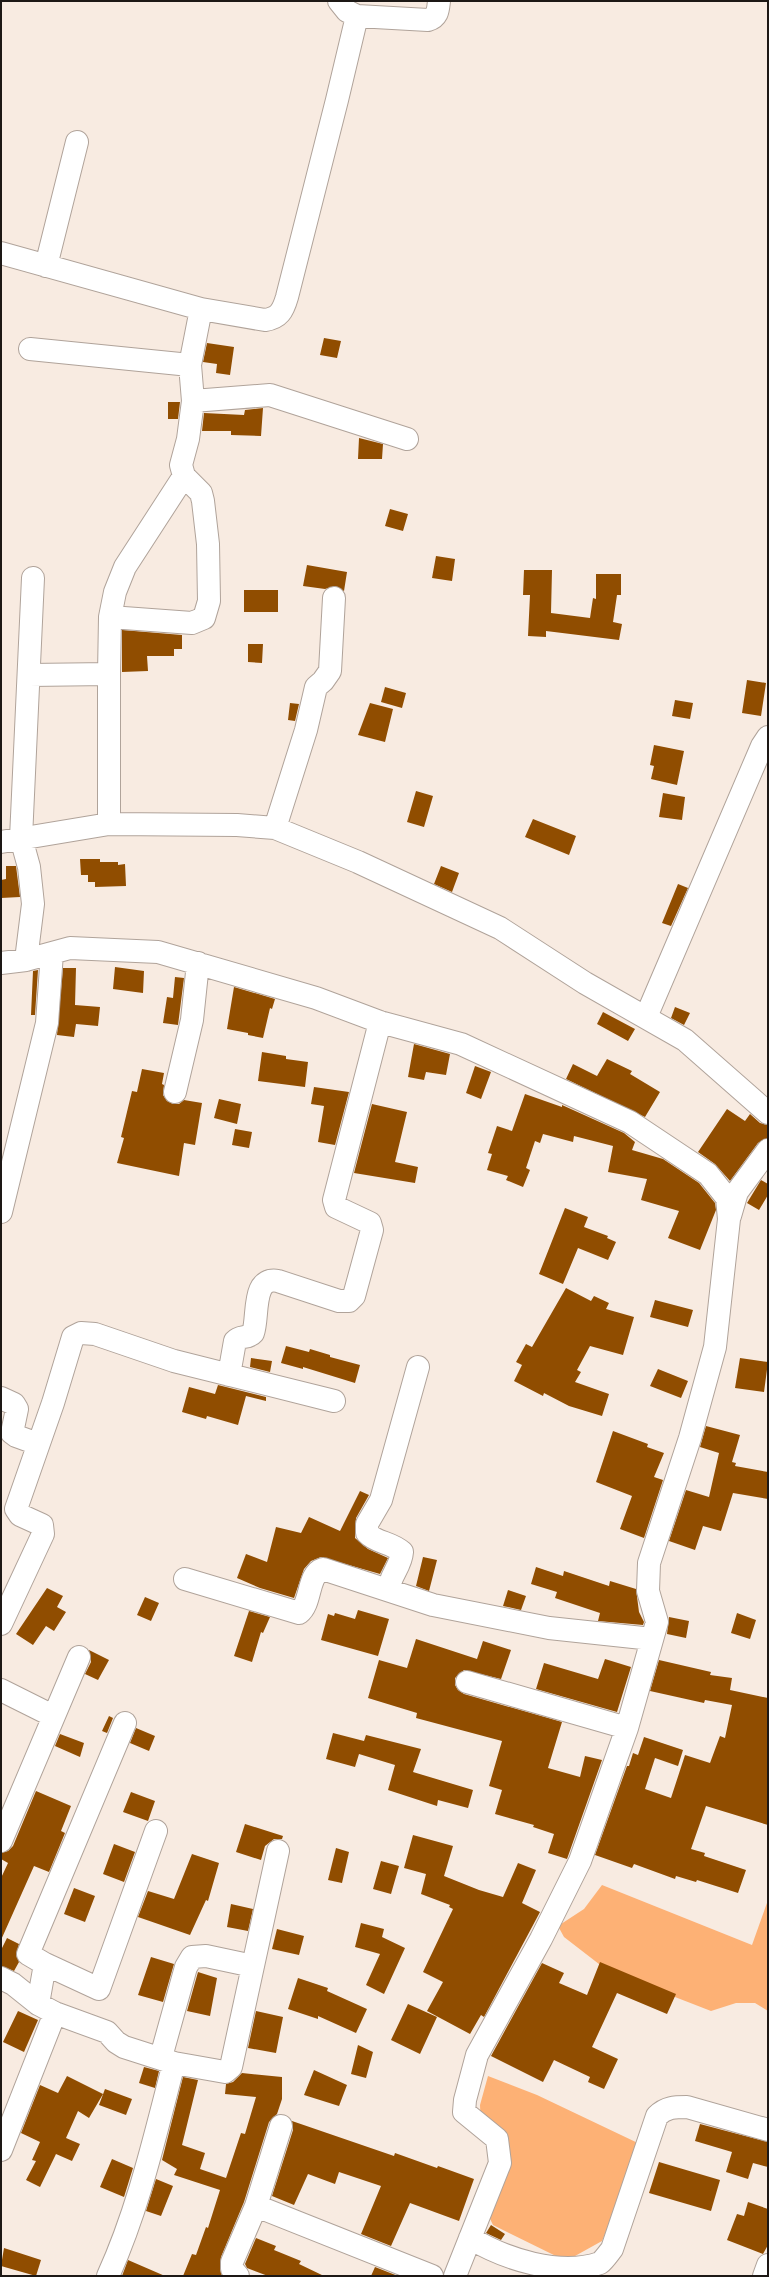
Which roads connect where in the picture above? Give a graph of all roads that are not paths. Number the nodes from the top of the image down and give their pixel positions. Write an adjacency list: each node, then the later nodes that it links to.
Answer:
1 (339, 1): 3 (street)
2 (440, 1): 3 (street)
3 (356, 16): 7 (street)
4 (77, 142): 6 (street)
5 (1, 253): 6 (street)
6 (46, 266): 7 (street)
7 (201, 309): 9 (street)
8 (30, 349): 9 (street)
9 (190, 365): 10 (street)
10 (193, 401): 11 (street); 12 (street)
11 (407, 438)
12 (184, 476): 15 (street); 15 (street)
13 (33, 578): 17 (street)
14 (334, 598): 20 (street)
15 (110, 617): 16 (street)
16 (108, 674): 17 (street); 19 (street)
17 (29, 675): 21 (street)
18 (768, 737): 26 (street)
19 (109, 824): 20 (street); 21 (street)
20 (275, 828): 26 (street)
21 (11, 840): 23 (street)
22 (52, 953): 23 (street); 25 (street); 31 (street)
23 (26, 960): 24 (street)
24 (1, 963)
25 (198, 963): 27 (street); 28 (street)
26 (646, 1017): 29 (street)
27 (380, 1022): 32 (street); 34 (street)
28 (175, 1092)
29 (768, 1113)
30 (768, 1150): 32 (street)
31 (1, 1212)
32 (729, 1219): 41 (street)
33 (418, 1367): 39 (street)
34 (229, 1375): 36 (street); 37 (street)
35 (1, 1398): 37 (street)
36 (334, 1401)
37 (38, 1444): 40 (street)
38 (185, 1579): 39 (street)
39 (389, 1590): 41 (street)
40 (3, 1613)
41 (652, 1639): 47 (street)
42 (79, 1657): 45 (street)
43 (467, 1682): 47 (street)
44 (1, 1690): 45 (street)
45 (53, 1716): 49 (street)
46 (125, 1723): 51 (street)
47 (627, 1728): 60 (street)
48 (156, 1830): 51 (street)
49 (1, 1841)
50 (278, 1851): 52 (street)
51 (45, 1964): 54 (street)
52 (253, 1966): 55 (street); 55 (street)
53 (1, 1978): 54 (street)
54 (46, 2008): 55 (street); 58 (street)
55 (168, 2060): 62 (street)
56 (281, 2126): 59 (street)
57 (768, 2130): 60 (street)
58 (1, 2150)
59 (256, 2206): 63 (street); 64 (street)
60 (470, 2238): 65 (street)
61 (768, 2265): 66 (street)
62 (108, 2276)
63 (238, 2276)
64 (432, 2276)
65 (455, 2276)
66 (764, 2276)

